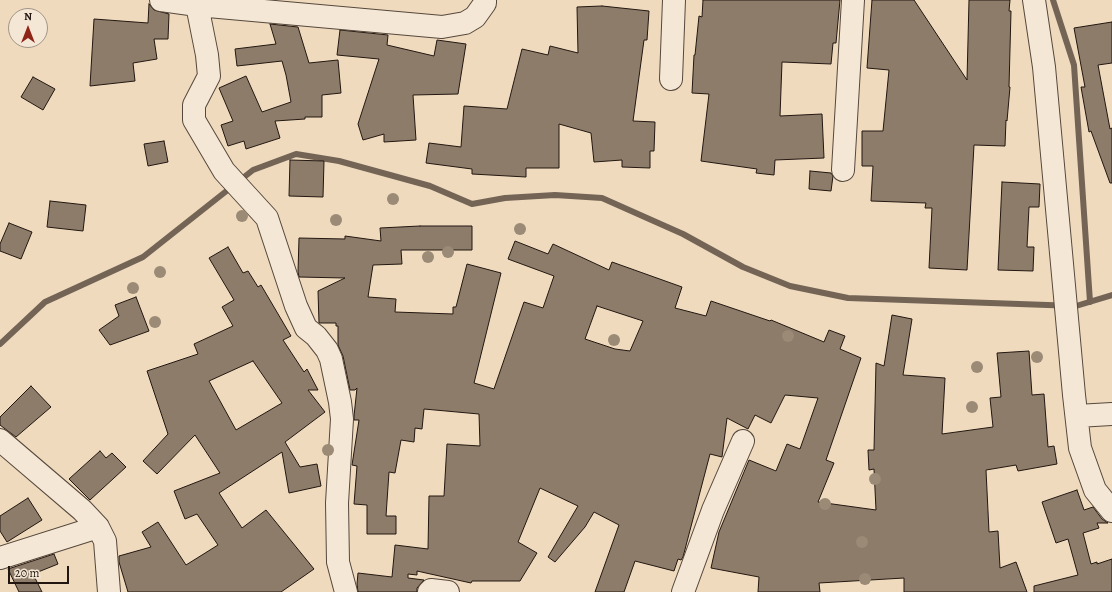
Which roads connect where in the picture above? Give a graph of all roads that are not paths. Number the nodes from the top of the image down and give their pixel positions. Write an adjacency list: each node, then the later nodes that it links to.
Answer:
1 (161, 0): 6 (street)
2 (485, 0): 6 (street)
3 (674, 0): 7 (street)
4 (853, 0): 8 (street)
5 (1034, 0): 10 (street)
6 (197, 5): 17 (street)
7 (671, 79)
8 (843, 170)
9 (1112, 414): 10 (street)
10 (1077, 416): 13 (street)
11 (0, 440): 14 (street)
12 (743, 441): 20 (street)
13 (1110, 505)
14 (98, 527): 15 (street); 16 (street)
15 (0, 558)
16 (109, 592)
17 (346, 592)
18 (429, 592): 19 (street)
19 (448, 592)
20 (683, 592)

